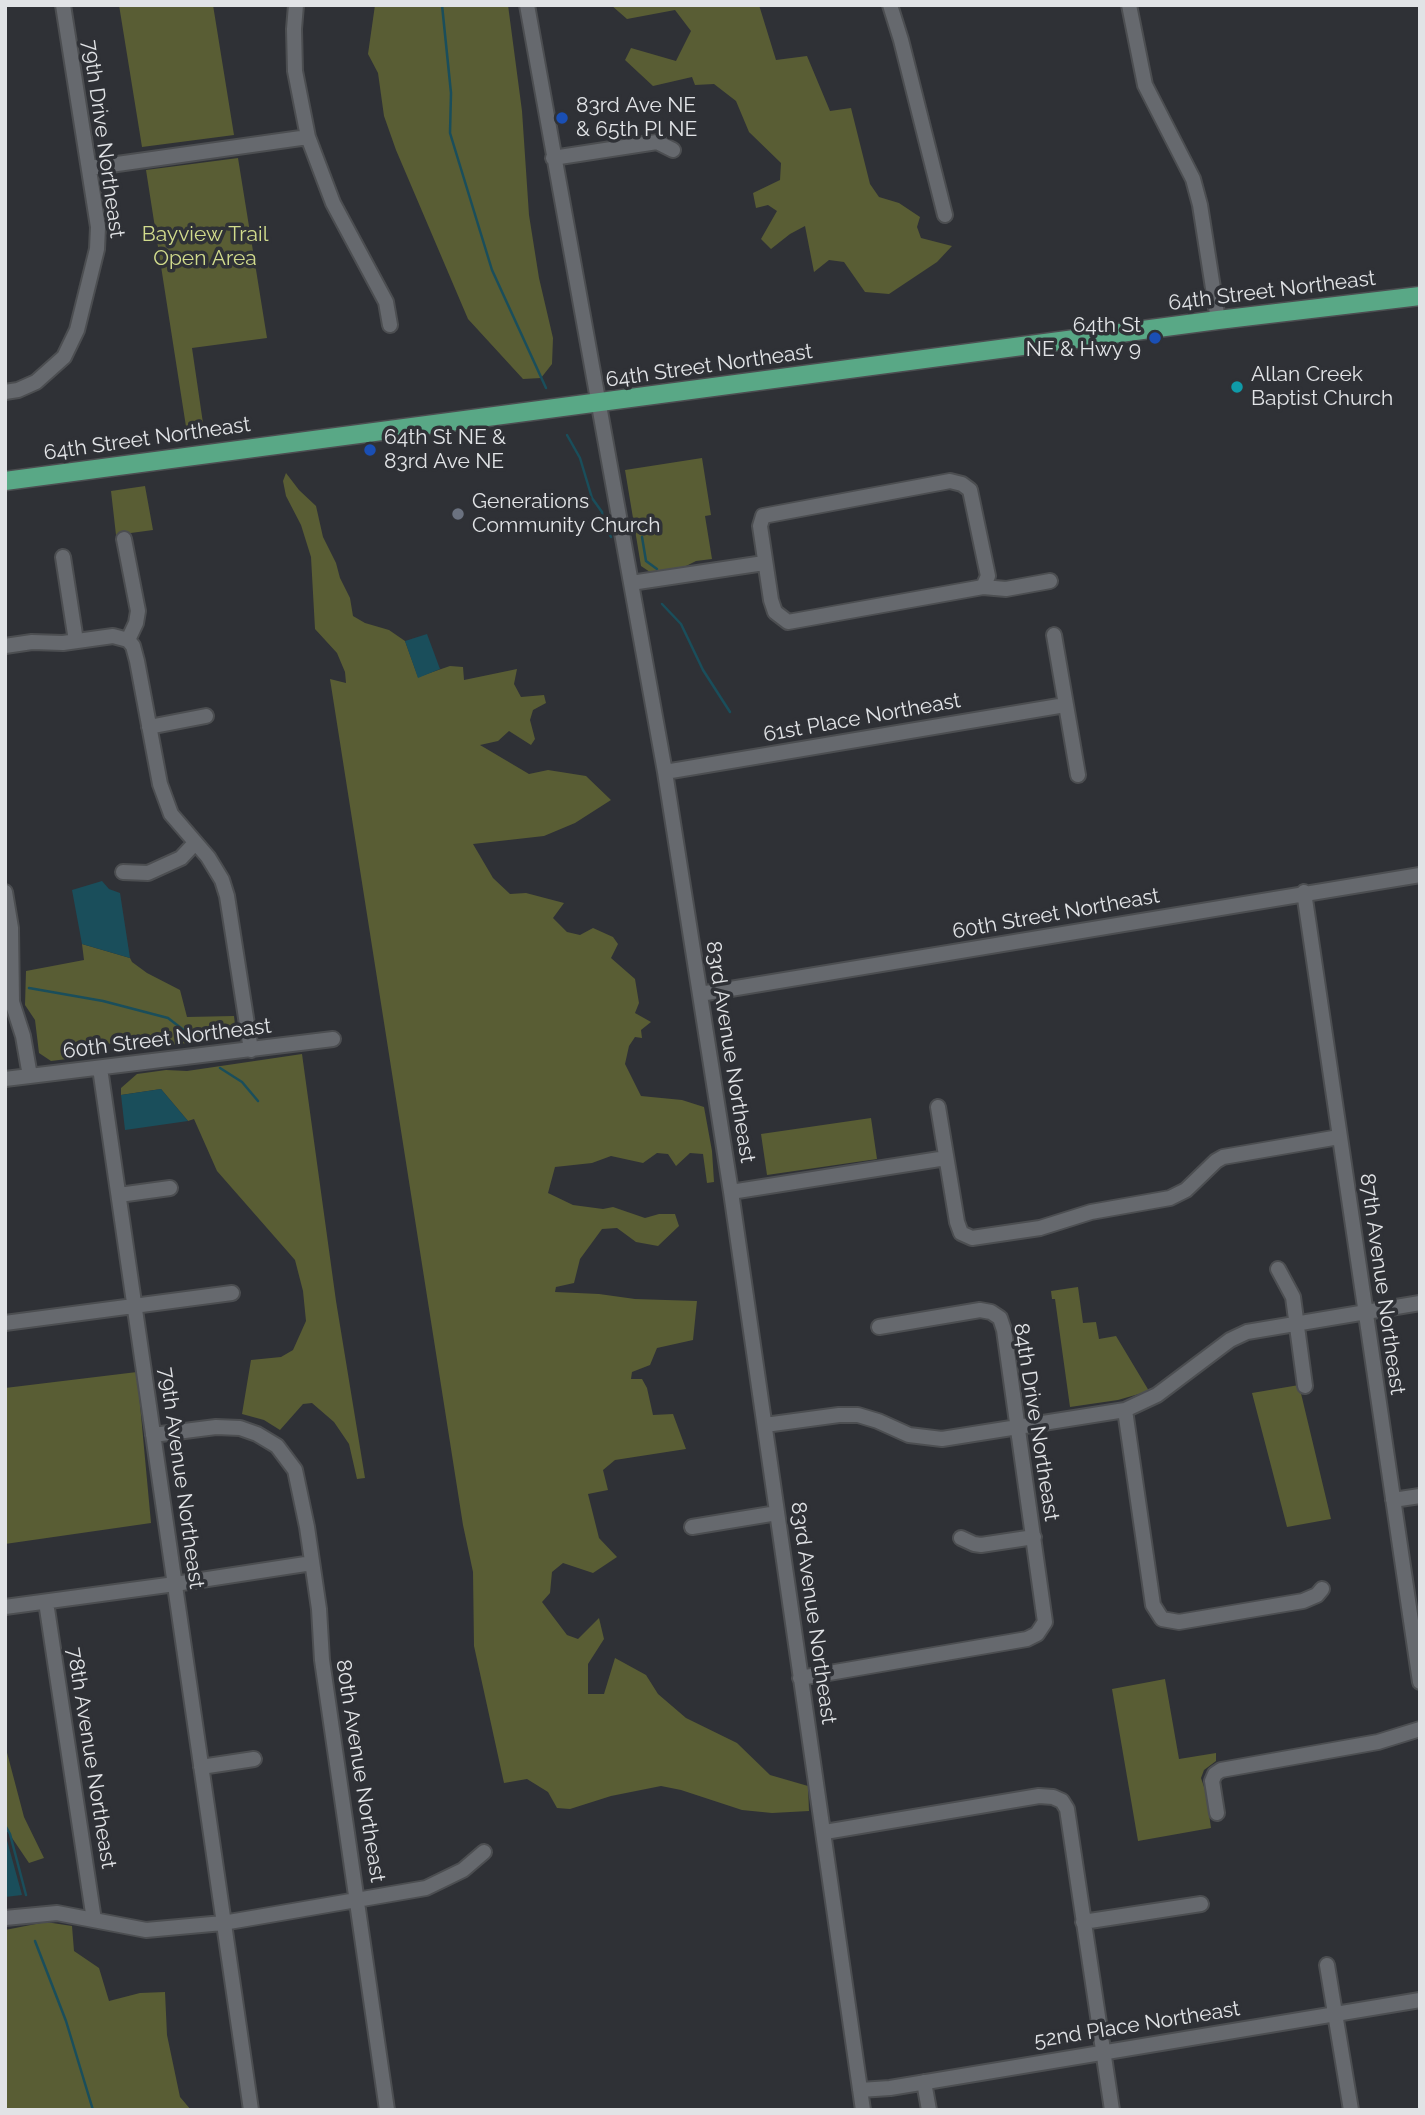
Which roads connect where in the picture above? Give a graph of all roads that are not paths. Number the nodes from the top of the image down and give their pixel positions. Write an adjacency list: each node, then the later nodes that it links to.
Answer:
1 (63, 5): 9 (street, 79th Drive Northeast)
2 (296, 5): 6 (street)
3 (527, 5): 8 (street, 83rd Avenue Northeast)
4 (890, 5): 10 (street)
5 (1129, 5): 12 (street)
6 (308, 137): 9 (street); 13 (street)
7 (673, 150): 8 (street)
8 (553, 158): 15 (street, 83rd Avenue Northeast)
9 (89, 168): 14 (street, 79th Drive Northeast)
10 (945, 215)
11 (1420, 296): 12 (main road, 64th Street Northeast)
12 (1218, 320): 15 (main road, 64th Street Northeast)
13 (390, 325)
14 (5, 392)
15 (597, 403): 16 (main road, 64th Street Northeast); 21 (street, 83rd Avenue Northeast)
16 (5, 481)
17 (124, 539): 24 (street)
18 (63, 556): 25 (street)
19 (764, 563): 21 (street); 22 (street); 22 (street)
20 (1049, 581): 22 (street)
21 (631, 583): 30 (street, 83rd Avenue Northeast)
22 (983, 587)
23 (1054, 635): 27 (street)
24 (128, 640): 25 (street); 29 (street)
25 (76, 641): 26 (street)
26 (5, 646)
27 (1065, 705): 30 (street, 61st Place Northeast); 31 (street)
28 (206, 716): 29 (street)
29 (149, 727): 32 (street)
30 (665, 772): 37 (street, 83rd Avenue Northeast)
31 (1078, 775)
32 (195, 843): 33 (street); 40 (street)
33 (123, 872)
34 (1420, 875): 36 (street, 60th Street Northeast)
35 (5, 892): 38 (street)
36 (1304, 892): 37 (street, 60th Street Northeast); 45 (street, 87th Avenue Northeast)
37 (700, 995): 48 (street, 83rd Avenue Northeast)
38 (8, 1002): 42 (street)
39 (333, 1039): 40 (street, 60th Street Northeast)
40 (251, 1050): 41 (street, 60th Street Northeast)
41 (100, 1068): 42 (street, 60th Street Northeast); 49 (street, 79th Avenue Northeast)
42 (30, 1076): 43 (street, 60th Street Northeast)
43 (5, 1079)
44 (938, 1107): 46 (street)
45 (1339, 1137): 46 (street); 54 (street, 87th Avenue Northeast)
46 (946, 1158): 48 (street)
47 (170, 1188): 49 (street)
48 (731, 1192): 60 (street, 83rd Avenue Northeast)
49 (119, 1195): 53 (street, 79th Avenue Northeast)
50 (1278, 1269): 56 (street)
51 (232, 1293): 53 (street)
52 (1420, 1304): 54 (street)
53 (135, 1306): 55 (street); 62 (street, 79th Avenue Northeast)
54 (1365, 1312): 56 (street); 64 (street, 87th Avenue Northeast)
55 (5, 1323)
56 (1297, 1323): 58 (street); 59 (street)
57 (879, 1327): 61 (street, 84th Drive Northeast)
58 (1306, 1386)
59 (1125, 1410): 61 (street); 71 (street)
60 (765, 1426): 61 (street); 65 (street, 83rd Avenue Northeast)
61 (1018, 1427): 67 (street, 84th Drive Northeast)
62 (153, 1435): 69 (street, 80th Avenue Northeast); 70 (street, 79th Avenue Northeast)
63 (1420, 1496): 64 (street)
64 (1392, 1500): 75 (street, 87th Avenue Northeast)
65 (777, 1513): 66 (street); 74 (street, 83rd Avenue Northeast)
66 (692, 1527)
67 (1034, 1537): 68 (street); 74 (street, 84th Drive Northeast)
68 (961, 1538)
69 (312, 1563): 70 (street); 82 (street, 80th Avenue Northeast)
70 (175, 1584): 72 (street); 78 (street, 79th Avenue Northeast)
71 (1322, 1589)
72 (46, 1602): 73 (street); 85 (street, 78th Avenue Northeast)
73 (5, 1606)
74 (800, 1678): 80 (street, 83rd Avenue Northeast)
75 (1420, 1682)
76 (1420, 1728): 79 (street)
77 (254, 1759): 78 (street)
78 (201, 1767): 87 (street, 79th Avenue Northeast)
79 (1217, 1813)
80 (825, 1832): 86 (street); 93 (street, 83rd Avenue Northeast)
81 (484, 1852): 82 (street)
82 (358, 1901): 87 (street); 95 (street, 80th Avenue Northeast)
83 (1201, 1904): 86 (street)
84 (5, 1918): 85 (street)
85 (94, 1920): 87 (street)
86 (1083, 1922): 91 (street)
87 (223, 1923): 94 (street, 79th Avenue Northeast)
88 (1327, 1965): 90 (street)
89 (1420, 2000): 90 (street, 52nd PIace Northeast)
90 (1335, 2014): 91 (street, 52nd PIace Northeast); 99 (street)
91 (1102, 2052): 92 (street, 52nd PIace Northeast); 98 (street)
92 (924, 2082): 93 (street, 52nd PIace Northeast); 97 (street)
93 (860, 2090): 96 (street, 83rd Avenue Northeast)
94 (251, 2110)
95 (387, 2110)
96 (863, 2110)
97 (929, 2110)
98 (1112, 2110)
99 (1351, 2110)

